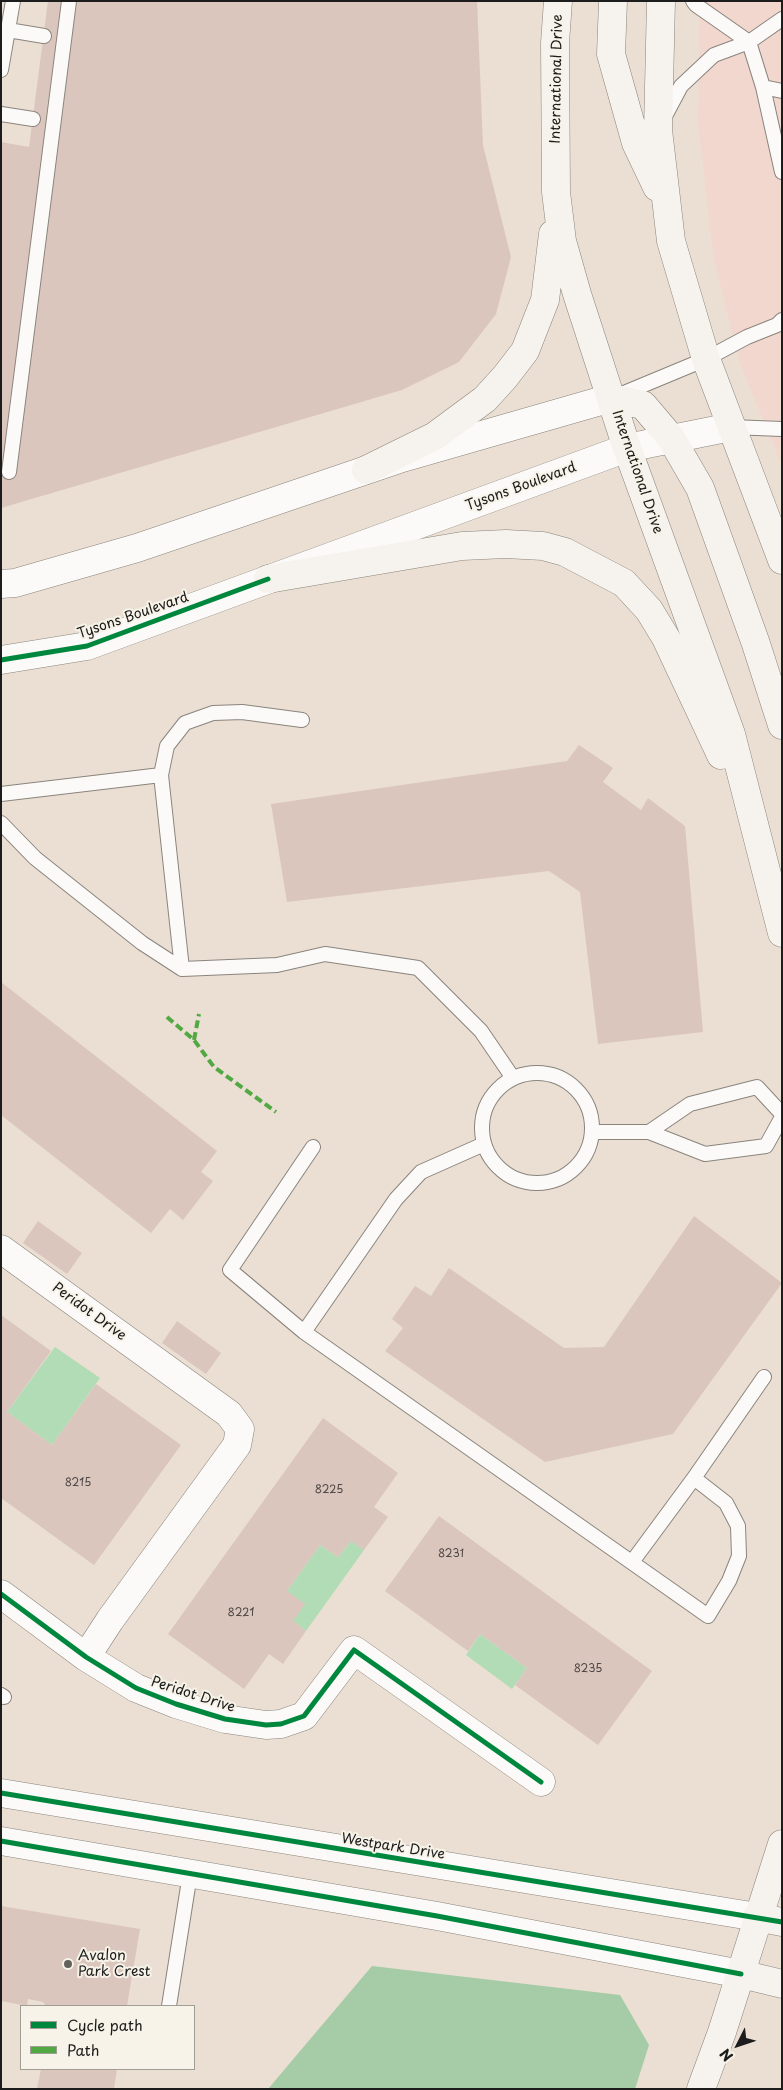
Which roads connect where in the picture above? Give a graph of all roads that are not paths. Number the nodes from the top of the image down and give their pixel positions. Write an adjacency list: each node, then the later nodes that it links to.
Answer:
1 (13, 1): 8 (lane)
2 (69, 1): 28 (lane)
3 (558, 1): 18 (main road, International Drive)
4 (613, 1): 19 (main road)
5 (661, 1): 16 (main road)
6 (693, 1): 10 (lane)
7 (782, 19): 10 (lane)
8 (8, 30): 9 (lane); 11 (lane)
9 (44, 36)
10 (749, 42): 12 (lane); 16 (lane)
11 (1, 70)
12 (763, 87): 13 (lane); 17 (lane)
13 (782, 91)
14 (1, 114): 15 (lane)
15 (33, 119)
16 (658, 130): 19 (main road)
17 (782, 172)
18 (556, 192): 22 (main road, International Drive); 27 (main road)
19 (666, 206): 21 (main road)
20 (782, 320): 21 (lane)
21 (706, 359): 22 (lane); 23 (main road)
22 (610, 398): 25 (main road); 26 (main road, International Drive); 27 (street)
23 (731, 426): 24 (lane); 25 (street, Tysons Boulevard); 29 (main road)
24 (782, 429)
25 (671, 438): 26 (street, Tysons Boulevard); 34 (main road)
26 (627, 448): 30 (street, Tysons Boulevard); 38 (main road, International Drive)
27 (366, 470): 31 (street)
28 (9, 472)
29 (782, 560)
30 (268, 580): 32 (street, Tysons Boulevard); 38 (main road)
31 (1, 584)
32 (1, 660)
33 (302, 720): 35 (lane)
34 (782, 725)
35 (161, 775): 36 (lane); 40 (lane)
36 (1, 794)
37 (1, 823): 40 (lane)
38 (759, 840): 39 (main road, International Drive)
39 (782, 933)
40 (182, 969): 41 (lane)
41 (513, 1078): 43 (lane); 45 (lane)
42 (782, 1116): 44 (lane); 44 (lane)
43 (593, 1132): 44 (lane); 45 (lane)
44 (649, 1132)
45 (484, 1144): 48 (lane)
46 (313, 1147): 48 (lane)
47 (1, 1249): 53 (street, Peridot Drive)
48 (304, 1332): 51 (lane)
49 (764, 1377): 50 (lane)
50 (694, 1478): 51 (lane); 51 (lane)
51 (632, 1562)
52 (1, 1594): 53 (street, Peridot Drive)
53 (86, 1657): 54 (street, Peridot Drive)
54 (541, 1782)
55 (1, 1793): 59 (street, Westpark Drive)
56 (1, 1841): 58 (street)
57 (782, 1844): 59 (main road)
58 (190, 1874): 60 (street); 62 (lane)
59 (770, 1920): 60 (main road)
60 (741, 1974): 61 (main road); 63 (main road)
61 (782, 1984)
62 (169, 2005)
63 (701, 2089)

